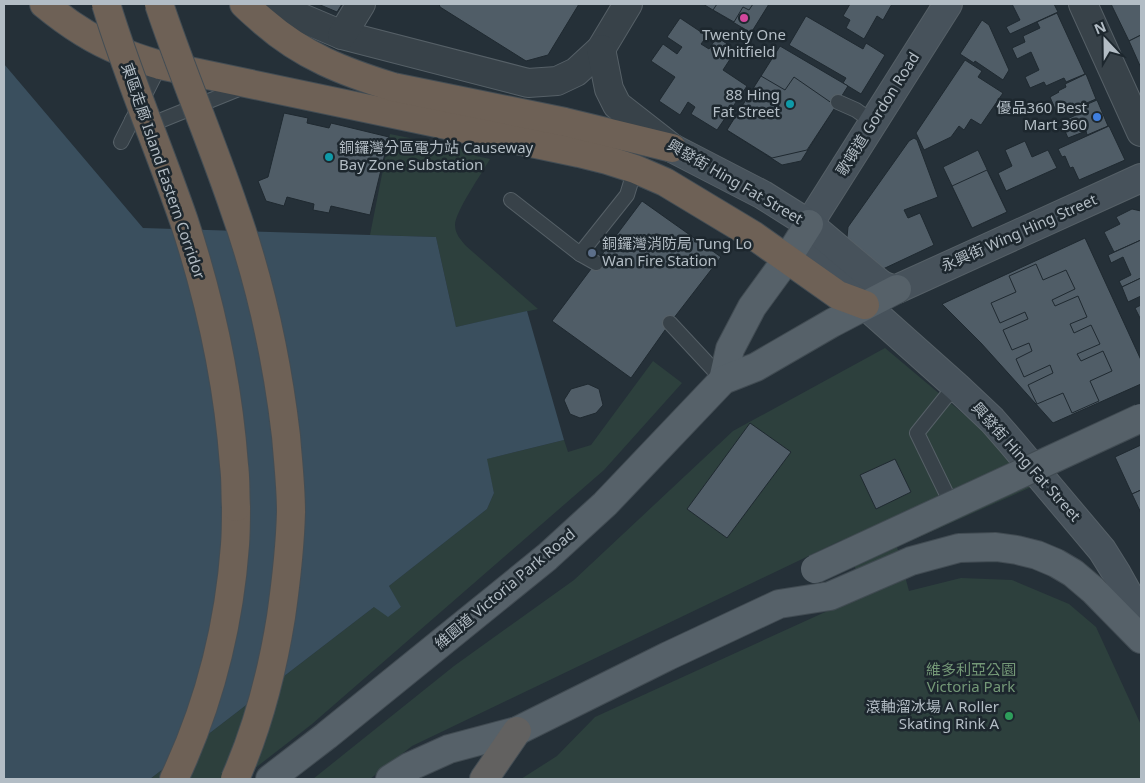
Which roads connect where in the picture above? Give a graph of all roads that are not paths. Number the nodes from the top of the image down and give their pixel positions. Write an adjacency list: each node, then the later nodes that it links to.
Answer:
1 (44, 4): 12 (highway)
2 (106, 4): 40 (highway, 東區走廊 Island Eastern Corridor, bridge)
3 (159, 4): 41 (highway, bridge)
4 (244, 4): 21 (highway)
5 (269, 4): 10 (street)
6 (361, 4): 10 (street)
7 (628, 4): 11 (street)
8 (948, 4): 16 (main road, 歌頓道 Gordon Road)
9 (1083, 4): 18 (street)
10 (342, 35): 11 (street)
11 (601, 49): 21 (street, 興發街 Hing Fat Street)
12 (160, 65): 13 (highway); 15 (lane)
13 (251, 84): 17 (lane); 22 (highway)
14 (838, 102): 16 (lane)
15 (132, 120): 17 (lane); 19 (lane)
16 (873, 122): 25 (main road, 歌頓道 Gordon Road)
17 (147, 126): 20 (lane)
18 (1141, 132)
19 (121, 142)
20 (154, 143)
21 (672, 148): 25 (main road, 興發街 Hing Fat Street)
22 (636, 169): 26 (lane); 27 (highway)
23 (1141, 178): 29 (main road, 永興街 Wing Hing Street)
24 (511, 200): 26 (lane)
25 (809, 224): 27 (main road); 29 (main road, 興發街 Hing Fat Street); 30 (main road, 興發街 Hing Fat Street)
26 (580, 254): 28 (lane)
27 (787, 258): 30 (highway); 32 (main road)
28 (596, 263)
29 (897, 289): 30 (main road)
30 (865, 305): 32 (main road); 33 (main road, 興發街 Hing Fat Street)
31 (670, 323): 32 (lane)
32 (723, 380): 42 (main road, 維園道 Victoria Park Road)
33 (957, 387): 35 (main road, 興發街 Hing Fat Street); 35 (lane)
34 (1141, 418): 35 (street); 36 (main road, bridge)
35 (1035, 469): 37 (main road, 興發街 Hing Fat Street)
36 (779, 604): 38 (main road); 39 (main road)
37 (1141, 618)
38 (1141, 639)
39 (517, 731): 43 (main road); 44 (highway)
40 (174, 779)
41 (235, 779)
42 (270, 779)
43 (390, 779)
44 (484, 779)

